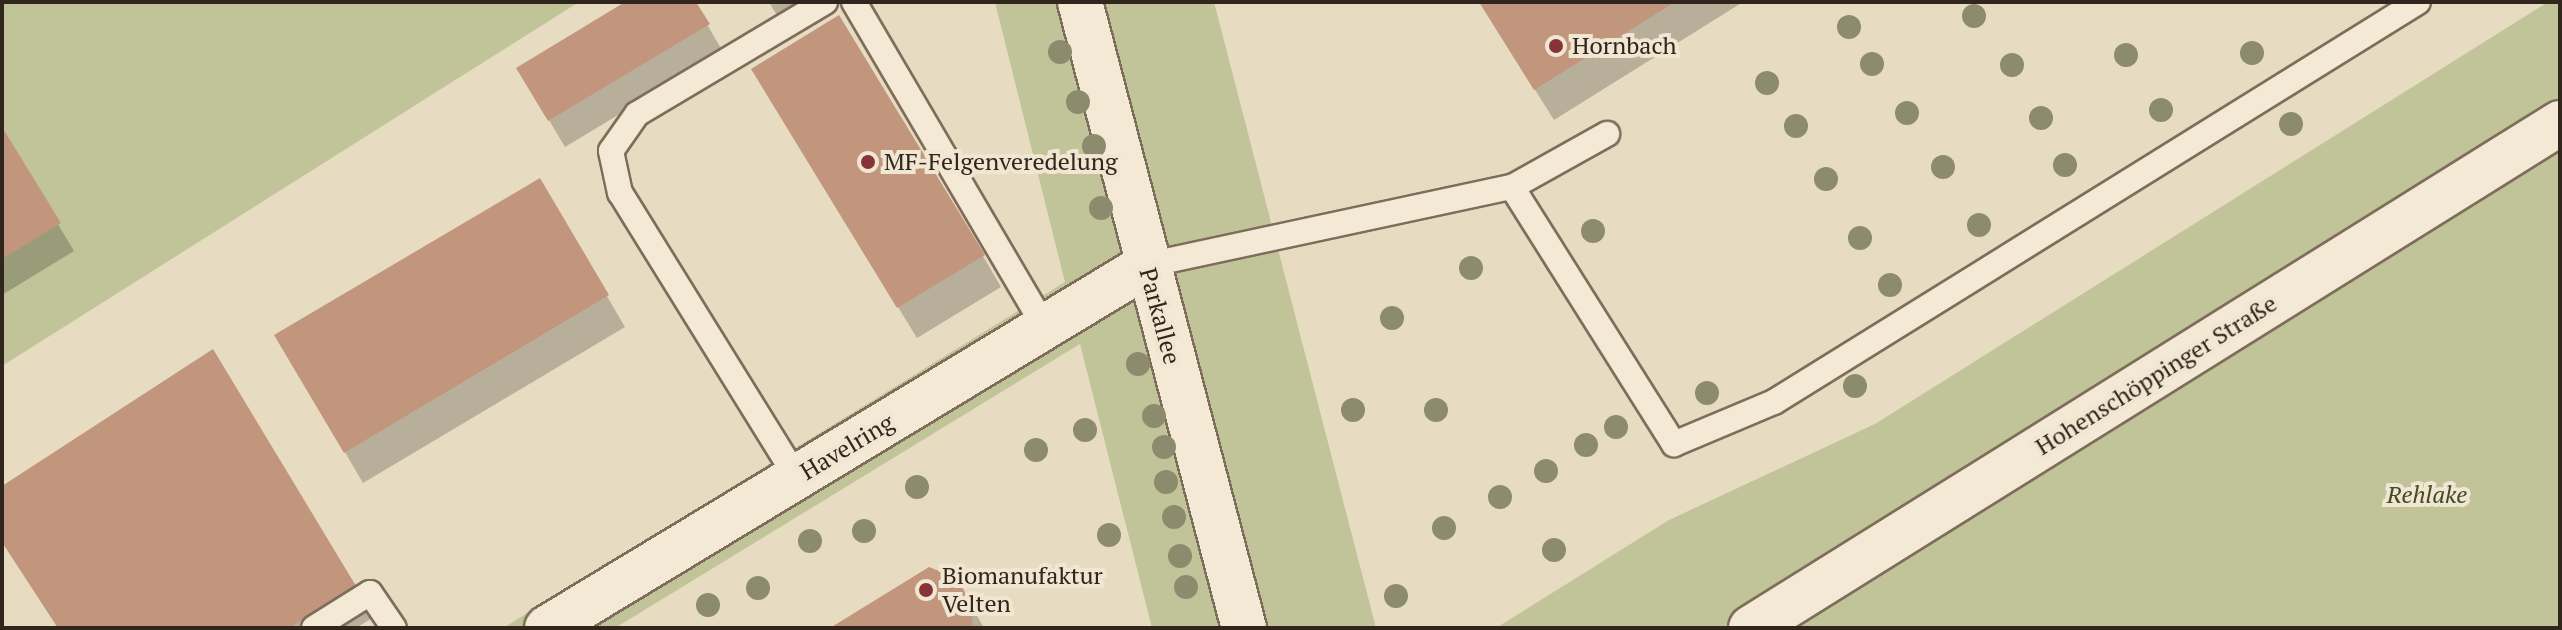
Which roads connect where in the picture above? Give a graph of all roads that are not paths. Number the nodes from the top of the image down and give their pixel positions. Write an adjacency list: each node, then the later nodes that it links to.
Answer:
1 (825, 2): 10 (lane)
2 (854, 2): 9 (lane)
3 (1080, 2): 8 (street, Parkallee)
4 (2418, 2): 7 (lane)
5 (2560, 123): 15 (street, Hohenschöppinger Straße)
6 (1607, 134): 7 (lane)
7 (1512, 187): 8 (lane)
8 (1147, 265): 9 (street, Havelring); 14 (street, Parkallee)
9 (1045, 327): 10 (street, Havelring)
10 (797, 478): 13 (street, Havelring)
11 (314, 628): 12 (lane)
12 (394, 628)
13 (547, 628)
14 (1244, 628)
15 (1751, 628)

